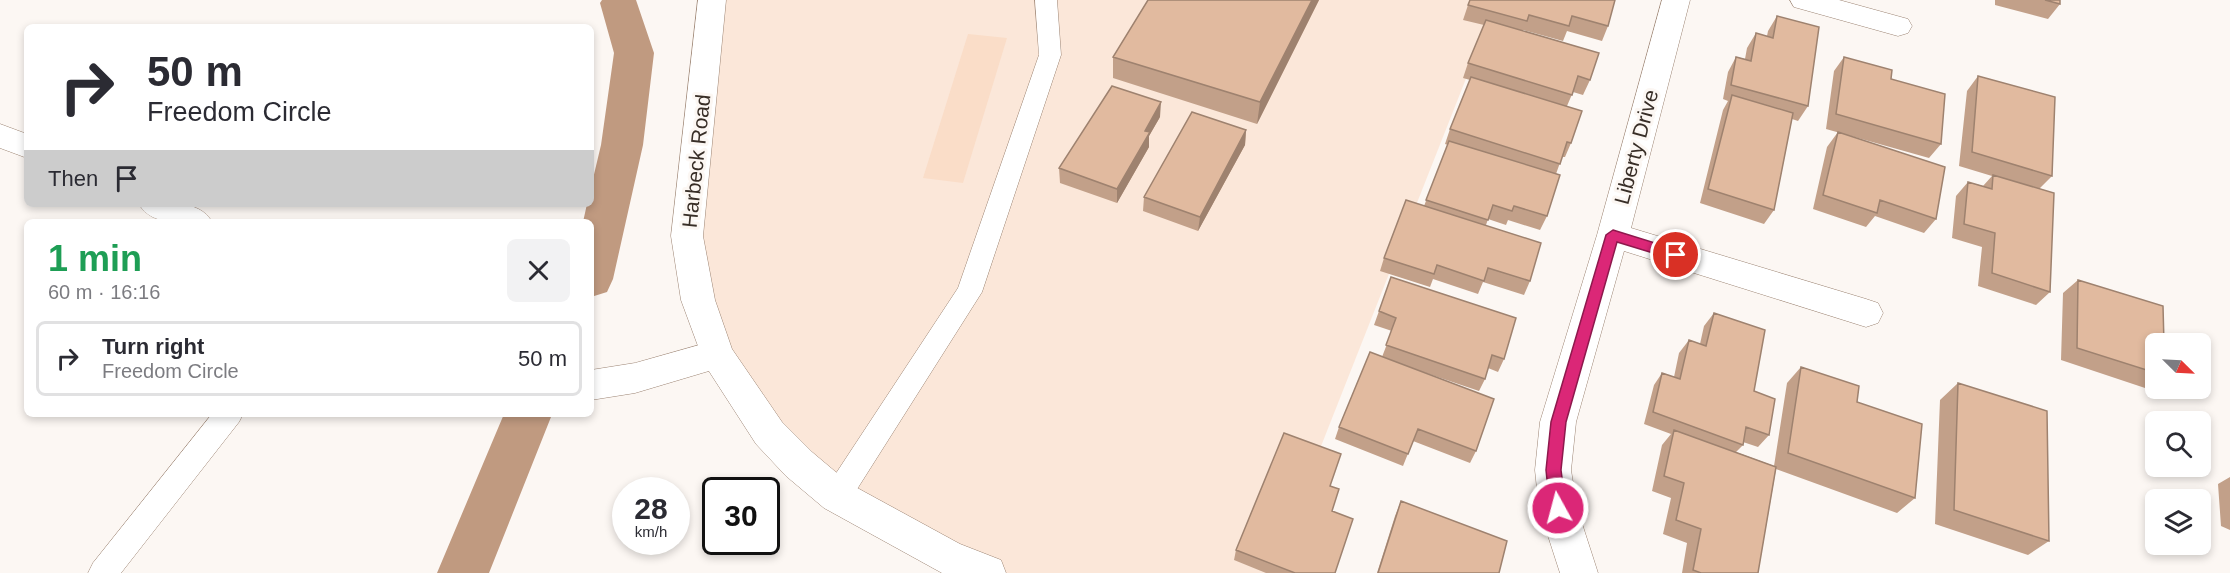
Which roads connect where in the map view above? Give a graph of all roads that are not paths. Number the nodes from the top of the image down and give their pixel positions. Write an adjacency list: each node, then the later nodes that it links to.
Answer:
1 (712, 0): 12 (street, Harbeck Road)
2 (1046, 0): 15 (lane)
3 (1676, 0): 10 (street, Liberty Drive)
4 (1804, 0): 5 (street)
5 (1898, 26)
6 (0, 135): 7 (street)
7 (24, 146)
8 (162, 207): 9 (street)
9 (189, 219)
10 (1613, 235): 11 (street); 18 (street, Liberty Drive)
11 (1866, 313)
12 (717, 355): 13 (street); 15 (street, Harbeck Road)
13 (594, 385)
14 (227, 417): 16 (lane)
15 (837, 496): 17 (street, Harbeck Road)
16 (103, 573)
17 (987, 573)
18 (1579, 573)

